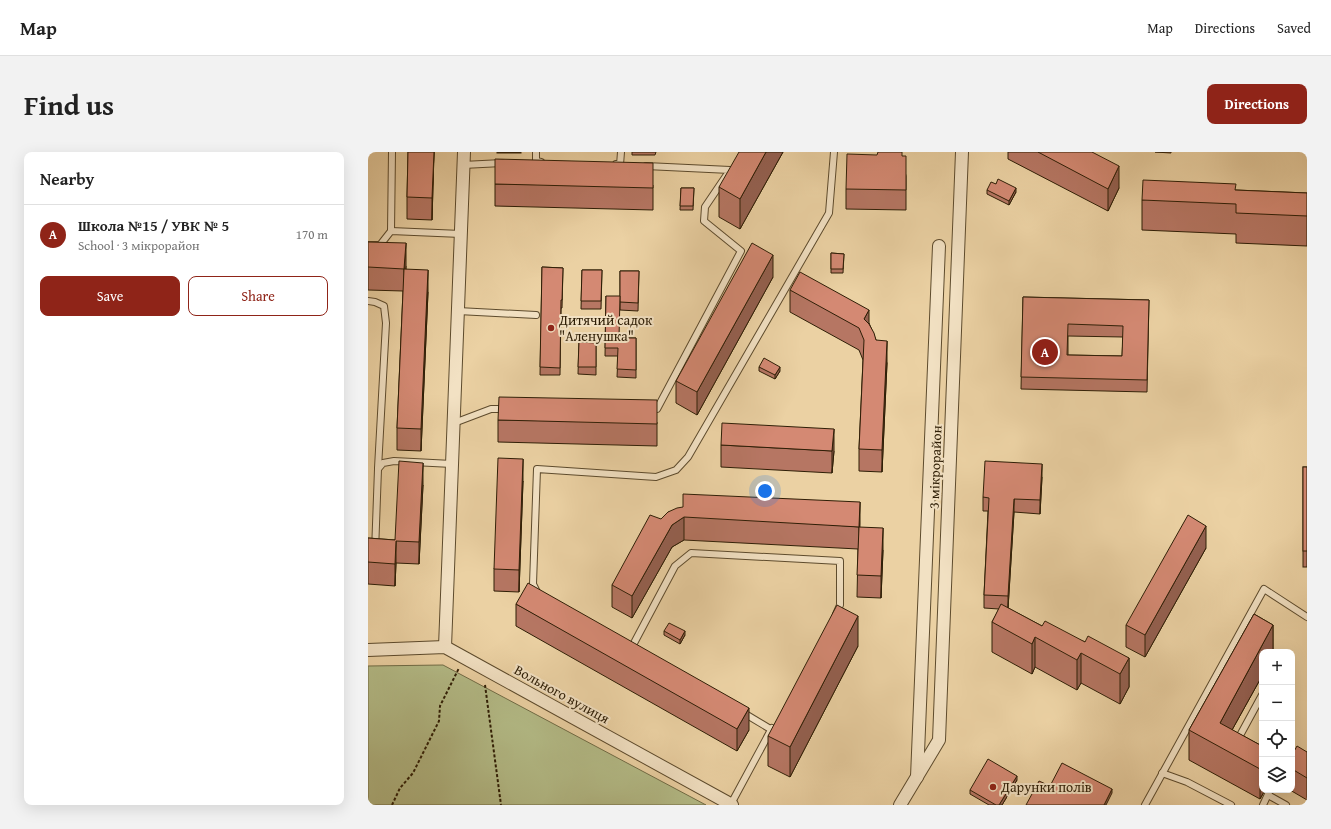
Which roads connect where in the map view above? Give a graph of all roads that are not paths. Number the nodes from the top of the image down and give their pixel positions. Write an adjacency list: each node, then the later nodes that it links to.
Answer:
1 (392, 152): 16 (lane)
2 (464, 152): 13 (street)
3 (536, 152): 8 (lane)
4 (621, 152): 12 (lane)
5 (834, 152): 29 (lane)
6 (962, 152): 43 (street, 3 мікрорайон)
7 (528, 162): 8 (lane)
8 (536, 162): 9 (lane)
9 (551, 162)
10 (507, 163): 13 (lane)
11 (613, 164): 12 (lane)
12 (620, 164): 14 (lane)
13 (463, 165): 17 (street)
14 (628, 165)
15 (636, 165): 24 (lane)
16 (391, 231): 17 (lane); 18 (lane)
17 (461, 234): 21 (street)
18 (368, 245)
19 (939, 246): 43 (street, 3 мікрорайон)
20 (368, 301): 27 (lane)
21 (458, 311): 22 (lane); 25 (street)
22 (536, 315)
23 (515, 409): 25 (lane)
24 (641, 409)
25 (453, 424): 26 (street)
26 (452, 464): 27 (lane); 34 (street)
27 (378, 468): 28 (lane)
28 (368, 554)
29 (540, 599)
30 (1307, 617): 42 (lane)
31 (833, 619): 33 (lane)
32 (627, 641): 33 (lane)
33 (633, 645): 35 (lane)
34 (445, 647): 36 (street); 46 (street, Вольного вулиця)
35 (640, 649)
36 (368, 650)
37 (1259, 701): 41 (lane)
38 (739, 710): 40 (lane)
39 (775, 723): 40 (lane)
40 (772, 730): 46 (lane)
41 (1236, 744)
42 (1162, 773): 48 (lane); 49 (lane)
43 (916, 778): 47 (street, 3 мікрорайон)
44 (1269, 793): 50 (lane)
45 (1270, 793): 51 (lane)
46 (731, 805)
47 (900, 805)
48 (1145, 805)
49 (1230, 805)
50 (1263, 805)
51 (1286, 805)

